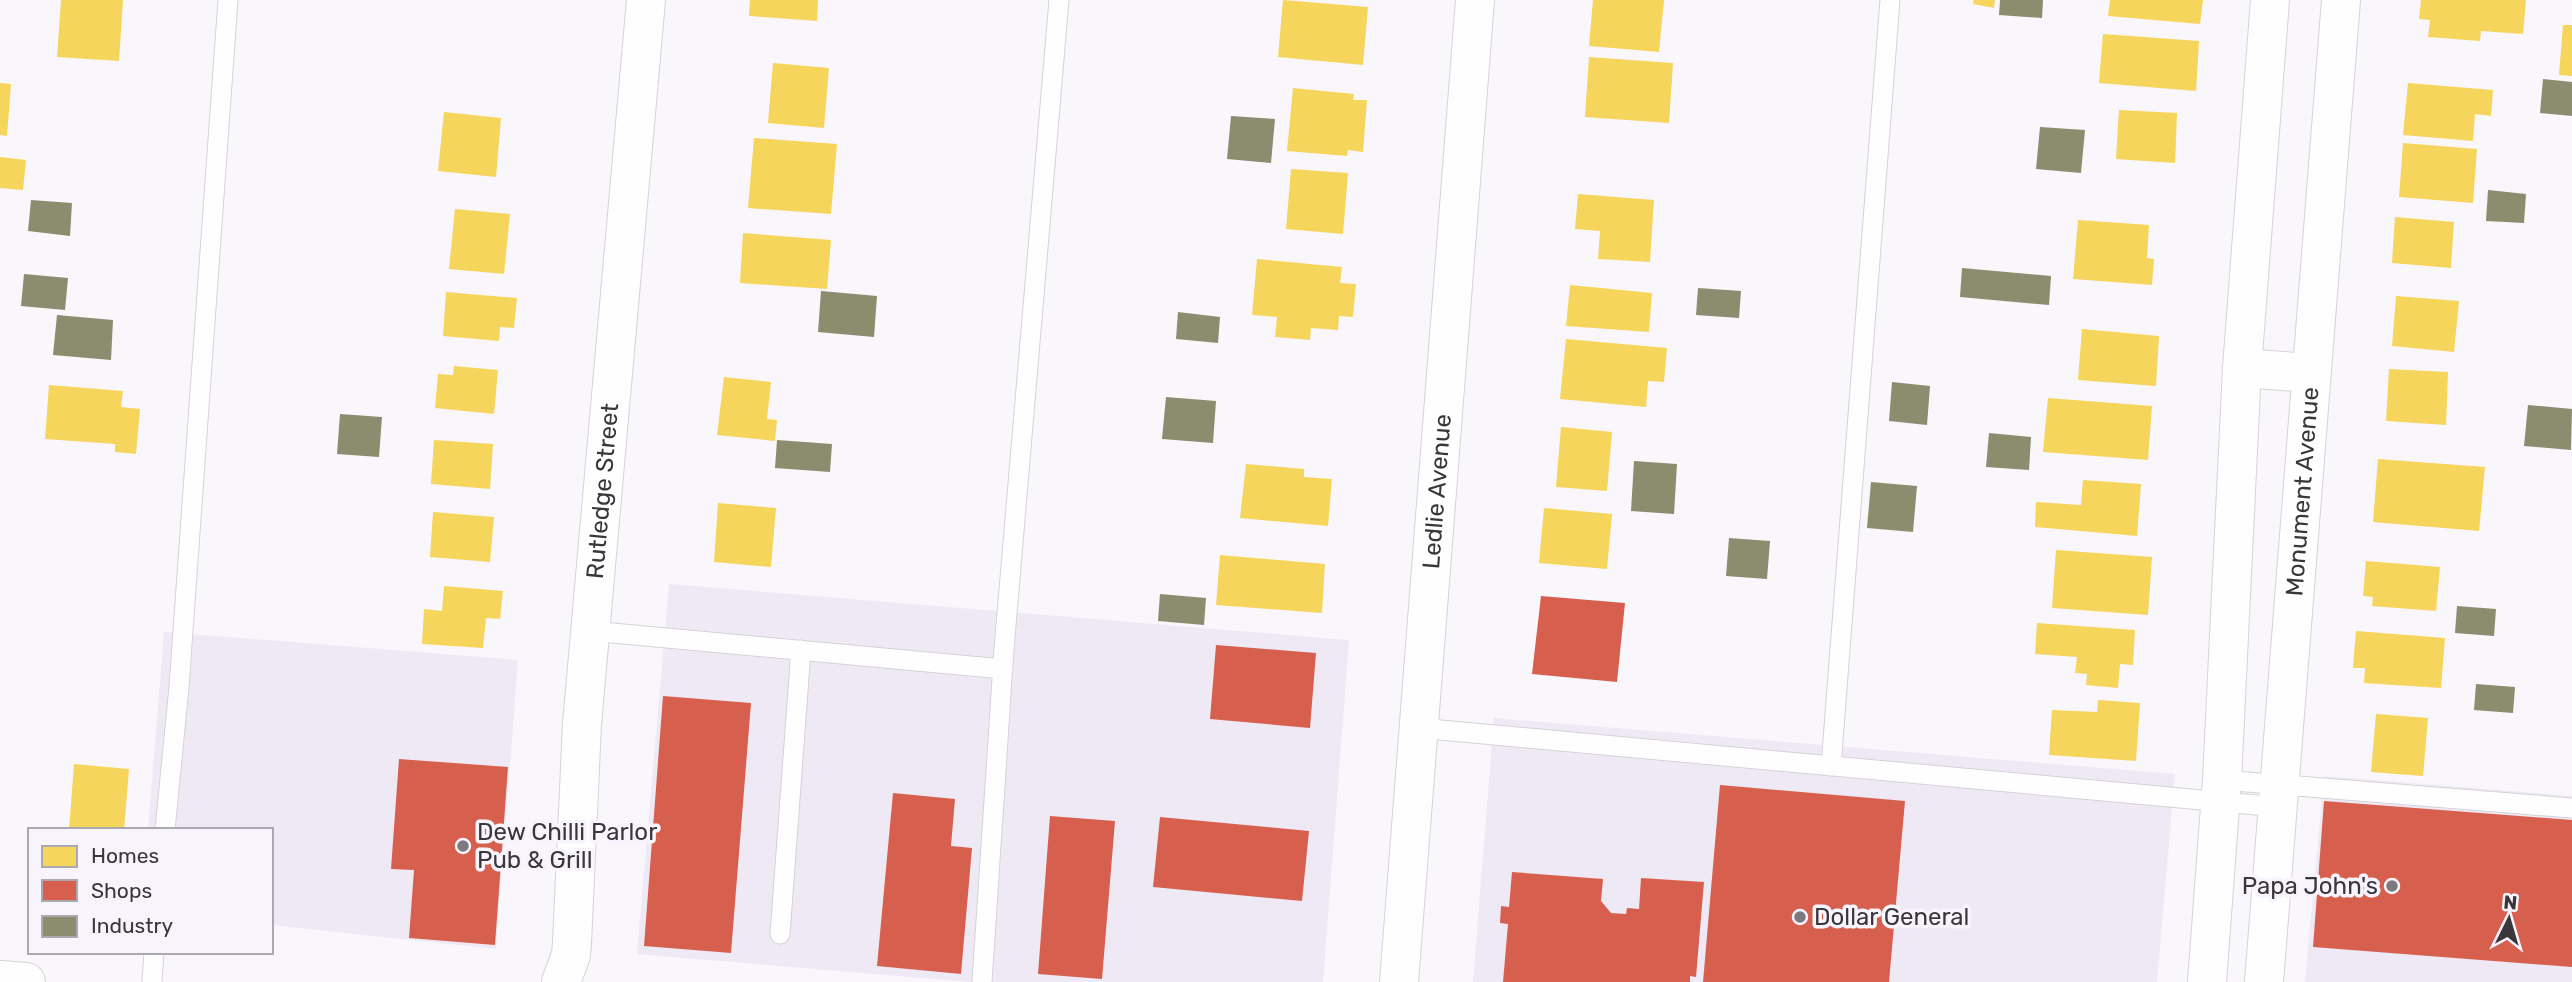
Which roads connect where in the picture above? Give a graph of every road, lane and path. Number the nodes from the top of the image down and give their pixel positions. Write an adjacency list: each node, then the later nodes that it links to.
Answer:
1 (228, 0): 18 (lane)
2 (646, 0): 10 (street, Rutledge Street)
3 (1059, 0): 12 (lane)
4 (1475, 0): 13 (street, Ledlie Avenue)
5 (1890, 0): 14 (lane)
6 (2270, 0): 8 (street)
7 (2340, 0): 9 (street, Monument Avenue)
8 (2242, 368): 9 (street); 15 (street)
9 (2311, 373): 16 (street, Monument Avenue)
10 (591, 631): 11 (lane); 24 (street, Rutledge Street)
11 (801, 650): 12 (lane); 19 (lane)
12 (1003, 669): 25 (lane)
13 (1419, 728): 14 (lane); 26 (street, Ledlie Avenue)
14 (1831, 766): 15 (lane)
15 (2221, 791): 16 (lane); 27 (street)
16 (2278, 796): 17 (lane); 28 (street, Monument Avenue)
17 (2572, 808)
18 (166, 828)
19 (780, 934)
20 (154, 954): 23 (lane)
21 (0, 980): 22 (street)
22 (26, 982)
23 (152, 982)
24 (561, 982)
25 (982, 982)
26 (1399, 982)
27 (2207, 982)
28 (2264, 982)

